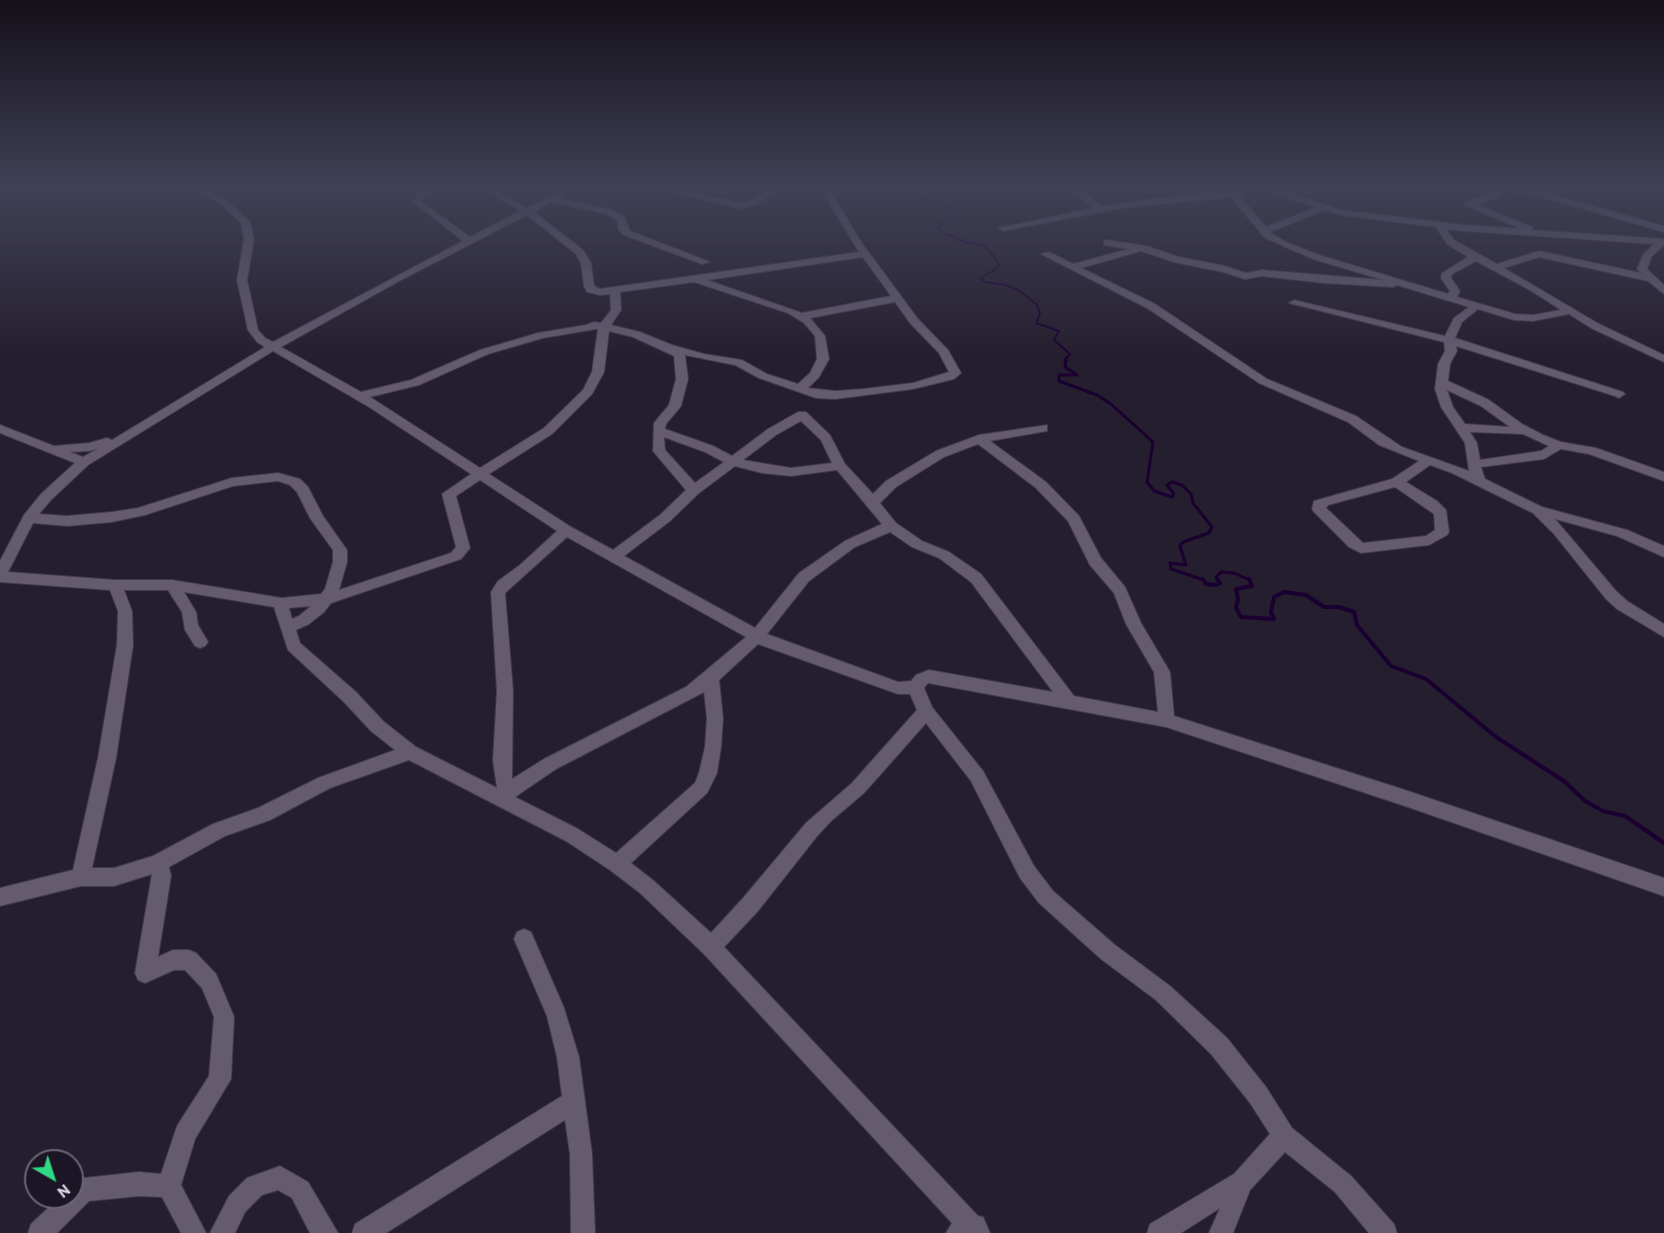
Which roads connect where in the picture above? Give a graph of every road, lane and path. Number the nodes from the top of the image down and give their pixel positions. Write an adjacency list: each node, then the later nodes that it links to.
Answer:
1 (248, 247): 30 (street)
2 (459, 247): 30 (street)
3 (571, 247): 20 (street)
4 (663, 247): 14 (street)
5 (861, 247): 11 (street)
6 (1128, 247): 10 (street)
7 (1290, 247): 19 (street)
8 (1458, 247): 13 (street)
9 (1658, 247): 17 (street)
10 (1142, 249): 15 (street); 19 (street)
11 (866, 254): 18 (street); 23 (street)
12 (1046, 254): 15 (street)
13 (1475, 257): 16 (street); 22 (street)
14 (705, 262)
15 (1072, 267): 47 (street)
16 (1495, 268): 17 (street); 26 (street)
17 (1649, 278): 21 (street)
18 (695, 279): 20 (street); 27 (street)
19 (1414, 285): 22 (street)
20 (615, 290): 28 (street)
21 (1664, 291)
22 (1452, 297): 25 (street)
23 (898, 298): 27 (street); 34 (street)
24 (1294, 303): 29 (street)
25 (1476, 305): 26 (street); 29 (street)
26 (1571, 311): 32 (street)
27 (803, 316): 34 (street)
28 (604, 327): 31 (street); 36 (street); 52 (street)
29 (1449, 340): 33 (street); 35 (street)
30 (274, 346): 36 (street); 43 (street)
31 (668, 347): 34 (street); 41 (street)
32 (1664, 358)
33 (1442, 383): 39 (street); 42 (street)
34 (800, 389): 37 (street)
35 (1619, 394)
36 (360, 396): 52 (street)
37 (802, 414): 49 (street); 51 (street)
38 (1044, 428): 44 (street)
39 (1461, 428): 42 (street); 50 (street)
40 (0, 429): 46 (street)
41 (658, 430): 49 (street); 56 (street)
42 (1527, 432): 45 (street)
43 (130, 435): 46 (street); 48 (street)
44 (979, 439): 57 (street); 77 (street)
45 (1559, 445): 50 (street); 53 (street)
46 (51, 448): 48 (street)
47 (1429, 459): 54 (street); 55 (street)
48 (84, 462): 59 (street)
49 (734, 462): 51 (street); 56 (street)
50 (1475, 465): 55 (street)
51 (840, 466): 57 (street)
52 (478, 474): 61 (street); 67 (street)
53 (1664, 477)
54 (1397, 482): 54 (street)
55 (1480, 482): 58 (street)
56 (694, 490): 63 (street)
57 (872, 503): 60 (street)
58 (1537, 510): 62 (street); 70 (street)
59 (29, 518): 64 (street); 67 (street)
60 (891, 526): 71 (street); 75 (street)
61 (566, 530): 63 (street); 79 (street)
62 (1664, 552)
63 (613, 556): 71 (street)
64 (1, 572): 65 (street)
65 (115, 585): 66 (street); 82 (street)
66 (172, 585): 68 (street); 72 (street)
67 (325, 599): 68 (street); 69 (street)
68 (280, 604): 69 (street)
69 (286, 627): 78 (street)
70 (1664, 631)
71 (758, 636): 73 (street); 74 (street)
72 (200, 642)
73 (711, 678): 79 (street); 81 (street)
74 (915, 687): 75 (street); 76 (street)
75 (1068, 701): 77 (street)
76 (926, 711): 86 (street); 88 (street)
77 (1166, 720): 83 (street)
78 (410, 752): 79 (street); 80 (street)
79 (505, 795): 81 (street)
80 (158, 863): 82 (street); 90 (street)
81 (617, 864): 86 (street)
82 (81, 877): 84 (street)
83 (1664, 887)
84 (0, 897)
85 (524, 939): 87 (street)
86 (711, 946): 91 (street)
87 (573, 1102): 96 (street); 97 (street)
88 (1284, 1136): 89 (street); 100 (street)
89 (1242, 1182): 98 (street); 99 (street)
90 (169, 1186): 92 (street); 93 (street)
91 (970, 1231)
92 (40, 1233)
93 (194, 1233)
94 (222, 1233): 95 (street)
95 (326, 1233)
96 (364, 1233)
97 (583, 1233)
98 (1159, 1233)
99 (1221, 1233)
100 (1385, 1233)

